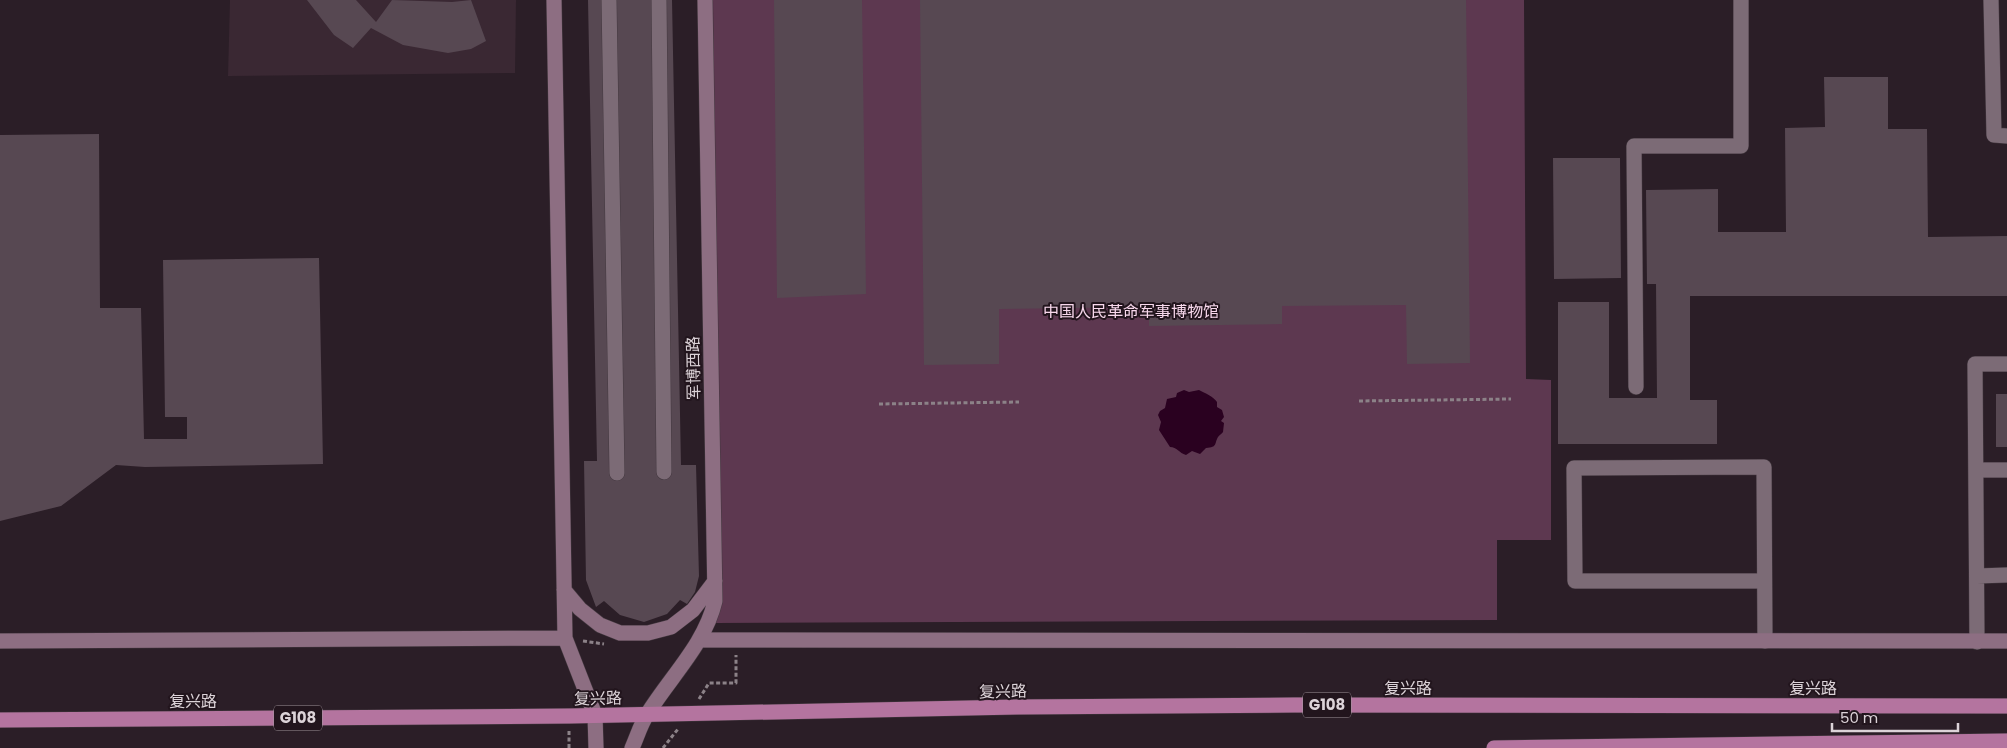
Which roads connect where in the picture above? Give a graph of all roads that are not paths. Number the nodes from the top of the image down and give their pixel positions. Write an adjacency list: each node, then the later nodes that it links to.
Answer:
1 (554, 0): 18 (street)
2 (608, 0): 13 (street)
3 (659, 0): 12 (street)
4 (705, 0): 16 (street, 军博西路)
5 (1741, 0): 9 (street)
6 (1991, 0): 7 (street)
7 (2007, 136)
8 (2007, 364): 10 (street)
9 (1636, 387)
10 (1976, 470): 11 (street); 15 (street)
11 (2007, 470)
12 (664, 472)
13 (617, 473)
14 (2007, 575): 15 (street)
15 (1977, 576): 24 (street)
16 (715, 580): 18 (street); 20 (street, 军博西路)
17 (1763, 581): 17 (street); 22 (street)
18 (564, 590): 19 (street)
19 (564, 638): 21 (street); 27 (street)
20 (700, 640): 22 (street); 26 (street, 军博西路)
21 (0, 641)
22 (1765, 641): 24 (street)
23 (2007, 641): 24 (street)
24 (1977, 642)
25 (2007, 706): 26 (highway, 复兴路 / G108)
26 (646, 714): 27 (highway, 复兴路 / G108); 31 (street, 军博西路)
27 (595, 715): 28 (highway, 复兴路 / G108); 30 (street)
28 (0, 720)
29 (2007, 741): 32 (highway)
30 (596, 748)
31 (632, 748)
32 (1494, 748)

